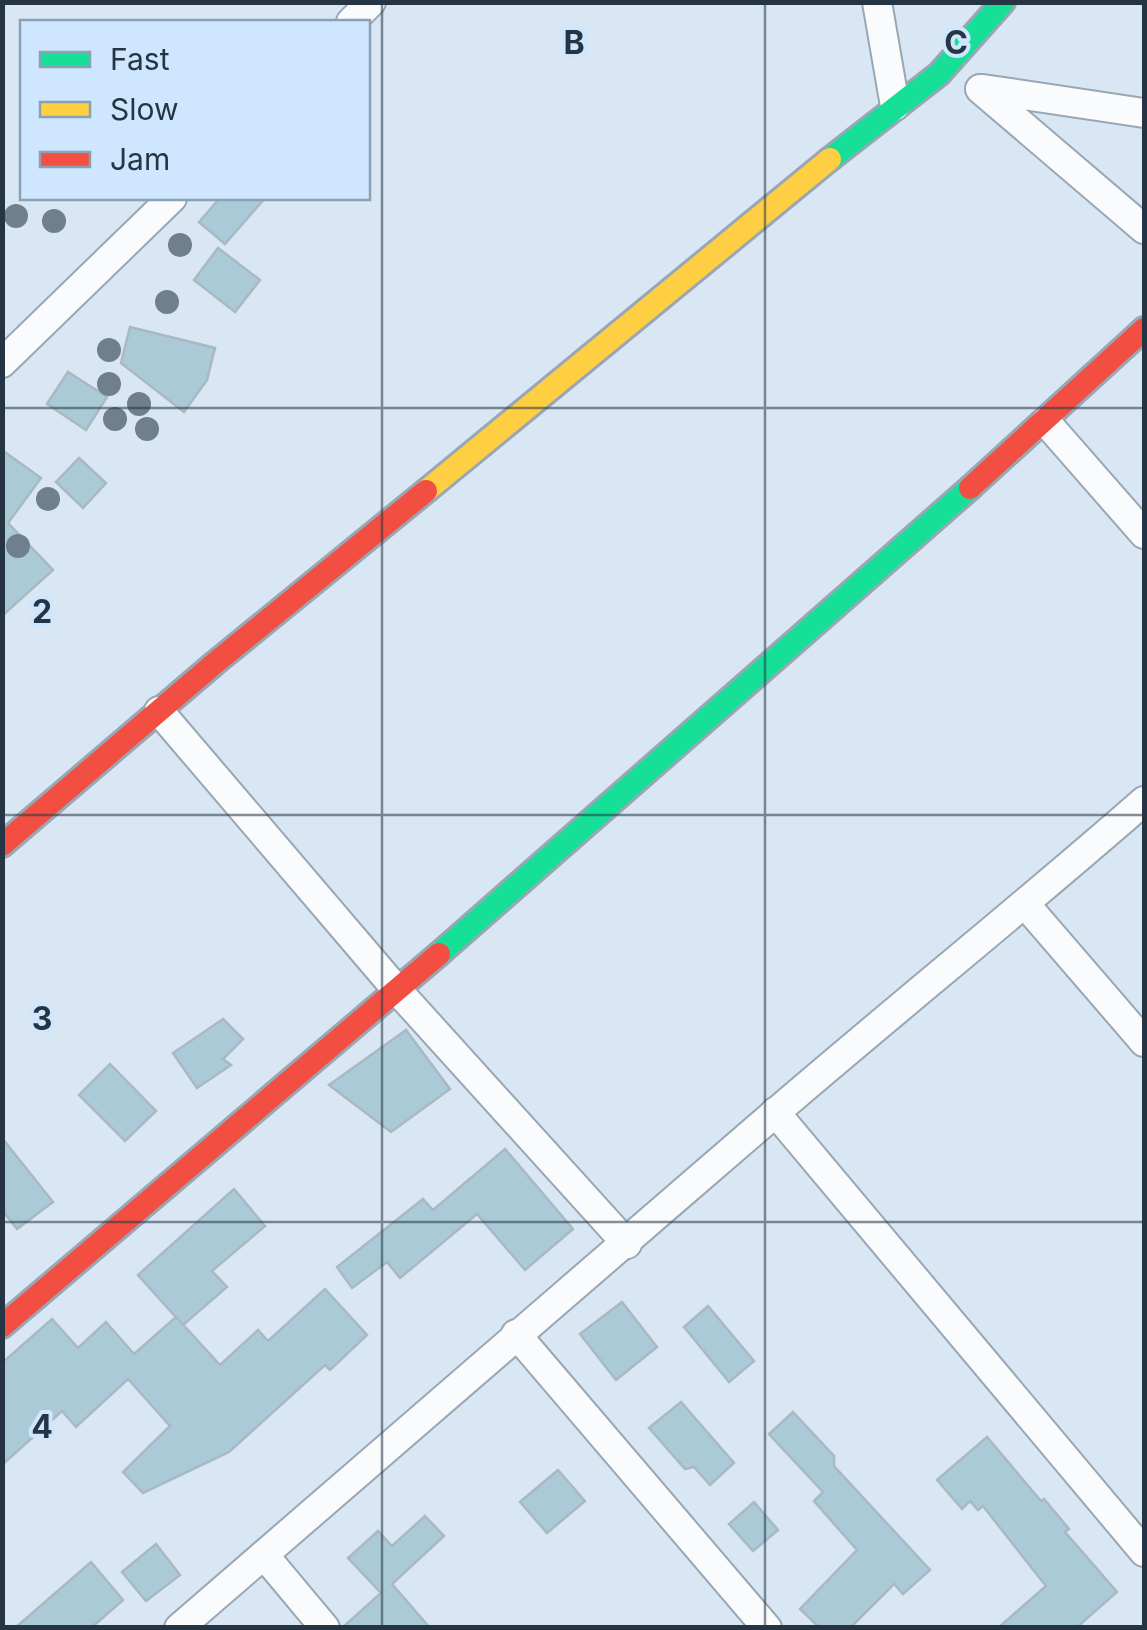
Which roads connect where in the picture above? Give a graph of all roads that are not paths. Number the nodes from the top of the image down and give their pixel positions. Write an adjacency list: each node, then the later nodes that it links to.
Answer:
1 (371, 2): 4 (street)
2 (877, 2): 7 (street)
3 (1003, 2): 5 (street)
4 (352, 20)
5 (939, 74): 6 (street); 7 (street)
6 (980, 89): 8 (street); 10 (street)
7 (894, 106): 15 (street)
8 (1144, 114)
9 (170, 200): 12 (street)
10 (1144, 229)
11 (1144, 329): 13 (street)
12 (2, 363)
13 (1046, 422): 14 (street); 19 (street)
14 (1144, 534)
15 (159, 711): 17 (street); 19 (street)
16 (1144, 800): 18 (street)
17 (2, 845)
18 (1026, 904): 20 (street); 21 (street)
19 (397, 990): 22 (street); 23 (street)
20 (1144, 1042)
21 (776, 1112): 22 (street); 25 (street)
22 (627, 1244): 24 (street)
23 (2, 1326)
24 (516, 1334): 26 (street); 29 (street)
25 (1144, 1552)
26 (264, 1555): 27 (street); 28 (street)
27 (180, 1628)
28 (326, 1628)
29 (767, 1628)

